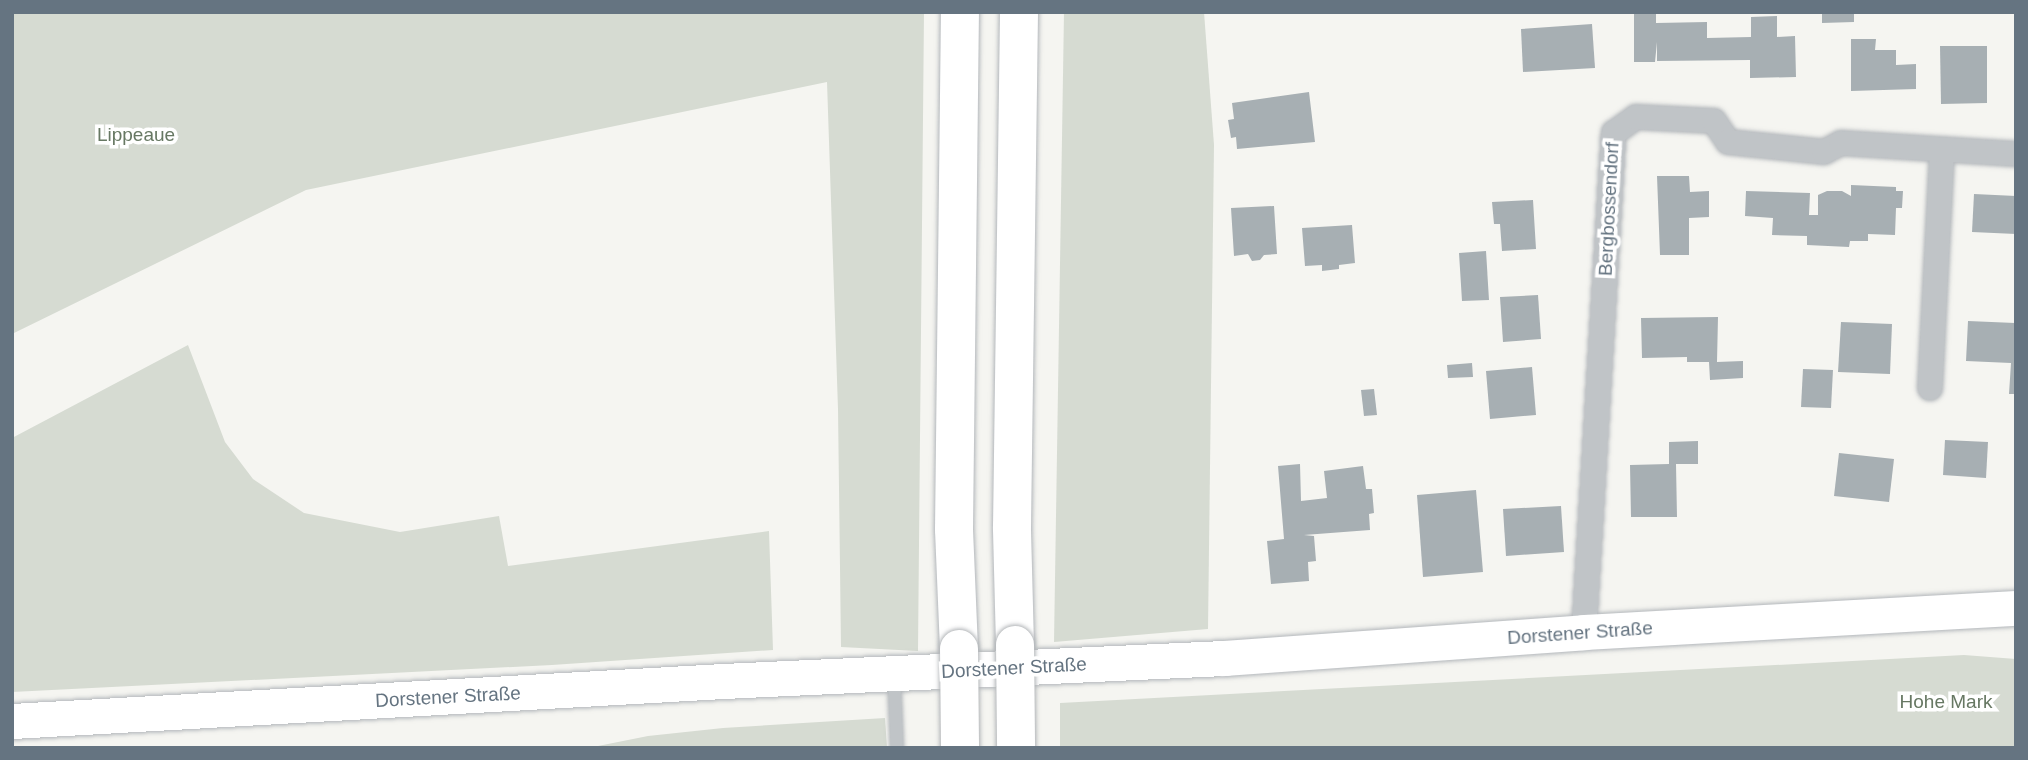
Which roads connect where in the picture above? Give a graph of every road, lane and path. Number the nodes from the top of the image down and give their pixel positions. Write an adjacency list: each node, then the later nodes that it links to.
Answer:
1 (960, 12): 11 (highway, bridge)
2 (1019, 12): 12 (highway, bridge)
3 (1942, 151): 4 (street, Bergbossendorf); 5 (street); 7 (street, Bergbossendorf)
4 (2016, 154)
5 (1930, 388)
6 (2016, 608): 7 (main road, Dorstener Straße)
7 (1584, 632): 8 (main road, Dorstener Straße)
8 (894, 673): 9 (main road, Dorstener Straße); 10 (lane)
9 (12, 721)
10 (897, 748)
11 (960, 748)
12 (1016, 748)

